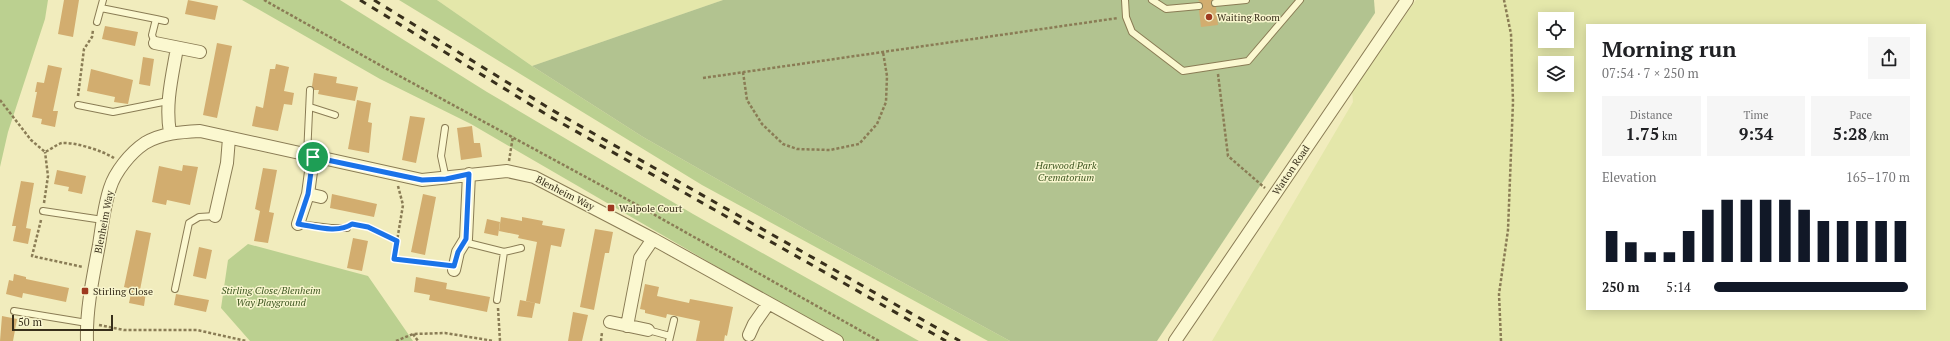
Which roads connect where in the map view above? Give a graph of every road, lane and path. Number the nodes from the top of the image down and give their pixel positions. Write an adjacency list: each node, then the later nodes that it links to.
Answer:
1 (103, 0): 11 (lane)
2 (264, 0): 31 (path)
3 (1125, 0): 12 (lane)
4 (1152, 0): 10 (lane)
5 (1246, 0): 9 (lane)
6 (1300, 0): 20 (lane)
7 (1407, 0): 41 (street, Watton Road)
8 (1504, 0): 76 (path)
9 (1215, 3)
10 (1199, 6)
11 (102, 8): 13 (lane); 15 (lane)
12 (1126, 17): 19 (path); 20 (lane)
13 (156, 19): 14 (lane); 16 (lane)
14 (165, 21)
15 (97, 22): 26 (path)
16 (155, 43): 17 (street)
17 (176, 48): 18 (street); 25 (street)
18 (200, 52)
19 (883, 52): 21 (path); 21 (path)
20 (1217, 66): 41 (path)
21 (743, 72): 22 (path)
22 (704, 78)
23 (310, 90): 27 (lane)
24 (0, 100): 33 (path)
25 (168, 101): 26 (lane); 30 (street)
26 (78, 105)
27 (310, 107): 28 (lane); 34 (lane)
28 (335, 114)
29 (445, 128): 39 (lane)
30 (170, 133): 32 (street, Blenheim Way); 35 (street, Blenheim Way)
31 (513, 136): 36 (path); 74 (path)
32 (229, 138): 34 (street, Blenheim Way); 44 (street)
33 (46, 152): 35 (path); 43 (path)
34 (310, 156): 38 (street, Blenheim Way); 40 (street)
35 (122, 164): 45 (street, Blenheim Way)
36 (507, 171): 37 (street, Blenheim Way); 48 (street, Blenheim Way)
37 (469, 174): 39 (street, Blenheim Way); 50 (street)
38 (400, 176): 39 (street, Blenheim Way); 49 (path)
39 (446, 179)
40 (308, 194): 42 (street); 46 (street)
41 (1273, 195): 75 (street, Watton Road)
42 (321, 197)
43 (43, 211): 45 (lane); 54 (path)
44 (214, 216): 55 (lane)
45 (103, 220): 54 (street, Blenheim Way)
46 (298, 224): 47 (lane)
47 (347, 228): 49 (path)
48 (653, 239): 57 (street, Blenheim Way); 62 (street)
49 (397, 241): 53 (path)
50 (464, 242): 52 (lane); 53 (street)
51 (521, 248): 52 (lane)
52 (504, 252): 56 (lane)
53 (454, 268)
54 (94, 270): 61 (street, Blenheim Way)
55 (175, 289)
56 (497, 300): 72 (path)
57 (768, 304): 65 (street); 73 (street, Blenheim Way)
58 (14, 311): 61 (lane)
59 (674, 320): 66 (lane)
60 (610, 322): 62 (street)
61 (86, 323): 67 (street, Blenheim Way); 68 (path)
62 (627, 326): 63 (street)
63 (648, 330): 66 (lane)
64 (413, 334): 69 (path); 70 (path); 71 (path)
65 (750, 336)
66 (669, 338)
67 (87, 341)
68 (246, 341)
69 (396, 341)
70 (418, 341)
71 (494, 341)
72 (500, 341)
73 (837, 341)
74 (879, 341)
75 (1175, 341)
76 (1502, 341)

